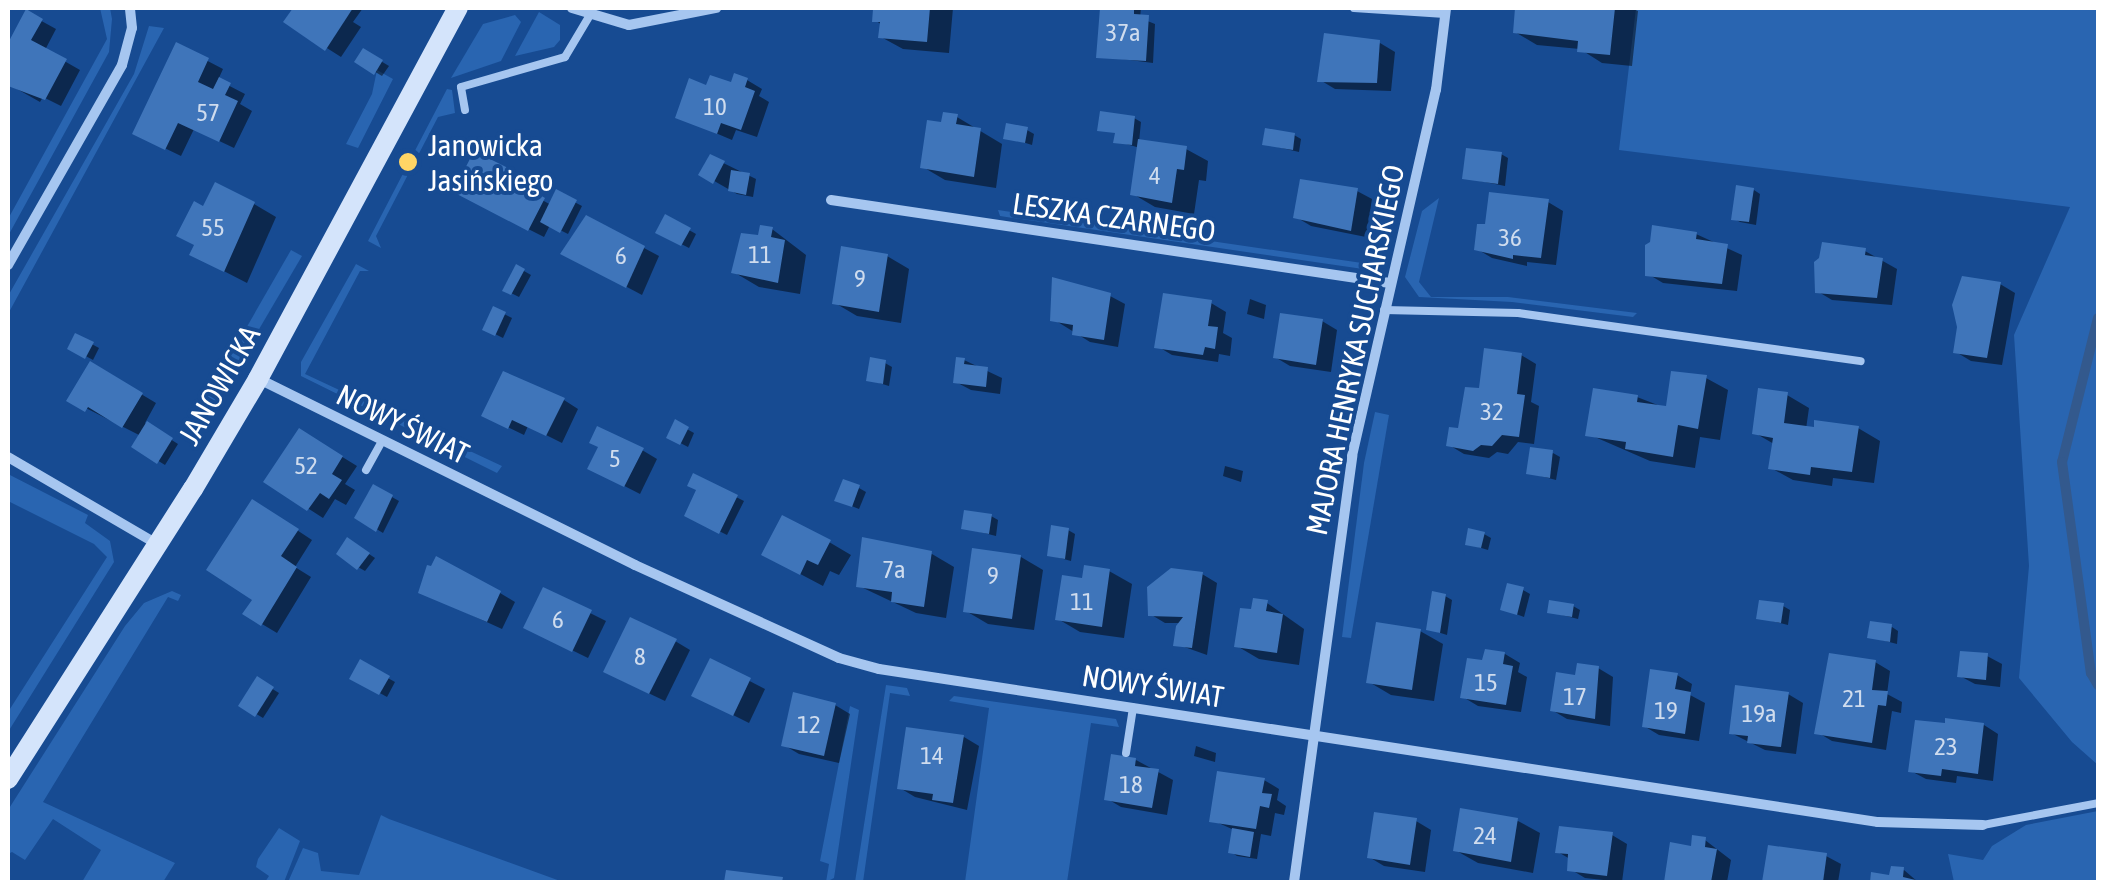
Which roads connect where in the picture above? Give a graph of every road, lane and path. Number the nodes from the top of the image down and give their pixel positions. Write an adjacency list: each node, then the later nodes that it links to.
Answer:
1 (130, 8): 10 (street)
2 (458, 8): 14 (street, JANOWICKA)
3 (572, 8): 7 (street)
4 (716, 8): 7 (street)
5 (1354, 8): 6 (lane)
6 (1446, 11): 11 (street, MAJORA HENRYKA SUCHARSKIEGO)
7 (590, 15): 8 (lane)
8 (464, 110)
9 (830, 200): 11 (street, LESZKA CZARNEGO)
10 (8, 266)
11 (1390, 283): 12 (street, MAJORA HENRYKA SUCHARSKIEGO)
12 (1384, 310): 13 (lane); 20 (street, MAJORA HENRYKA SUCHARSKIEGO)
13 (1861, 361)
14 (258, 379): 15 (street, NOWY ŚWIAT); 18 (street, JANOWICKA)
15 (382, 442): 17 (lane); 19 (street, NOWY ŚWIAT)
16 (8, 456): 18 (street)
17 (366, 470)
18 (157, 544): 22 (street, JANOWICKA)
19 (1133, 708): 20 (street, NOWY ŚWIAT); 21 (lane)
20 (1313, 735): 24 (street, NOWY ŚWIAT); 25 (street, MAJORA HENRYKA SUCHARSKIEGO)
21 (1126, 752)
22 (8, 779)
23 (2098, 803): 24 (lane, NOWY ŚWIAT)
24 (1983, 826)
25 (1294, 882)

